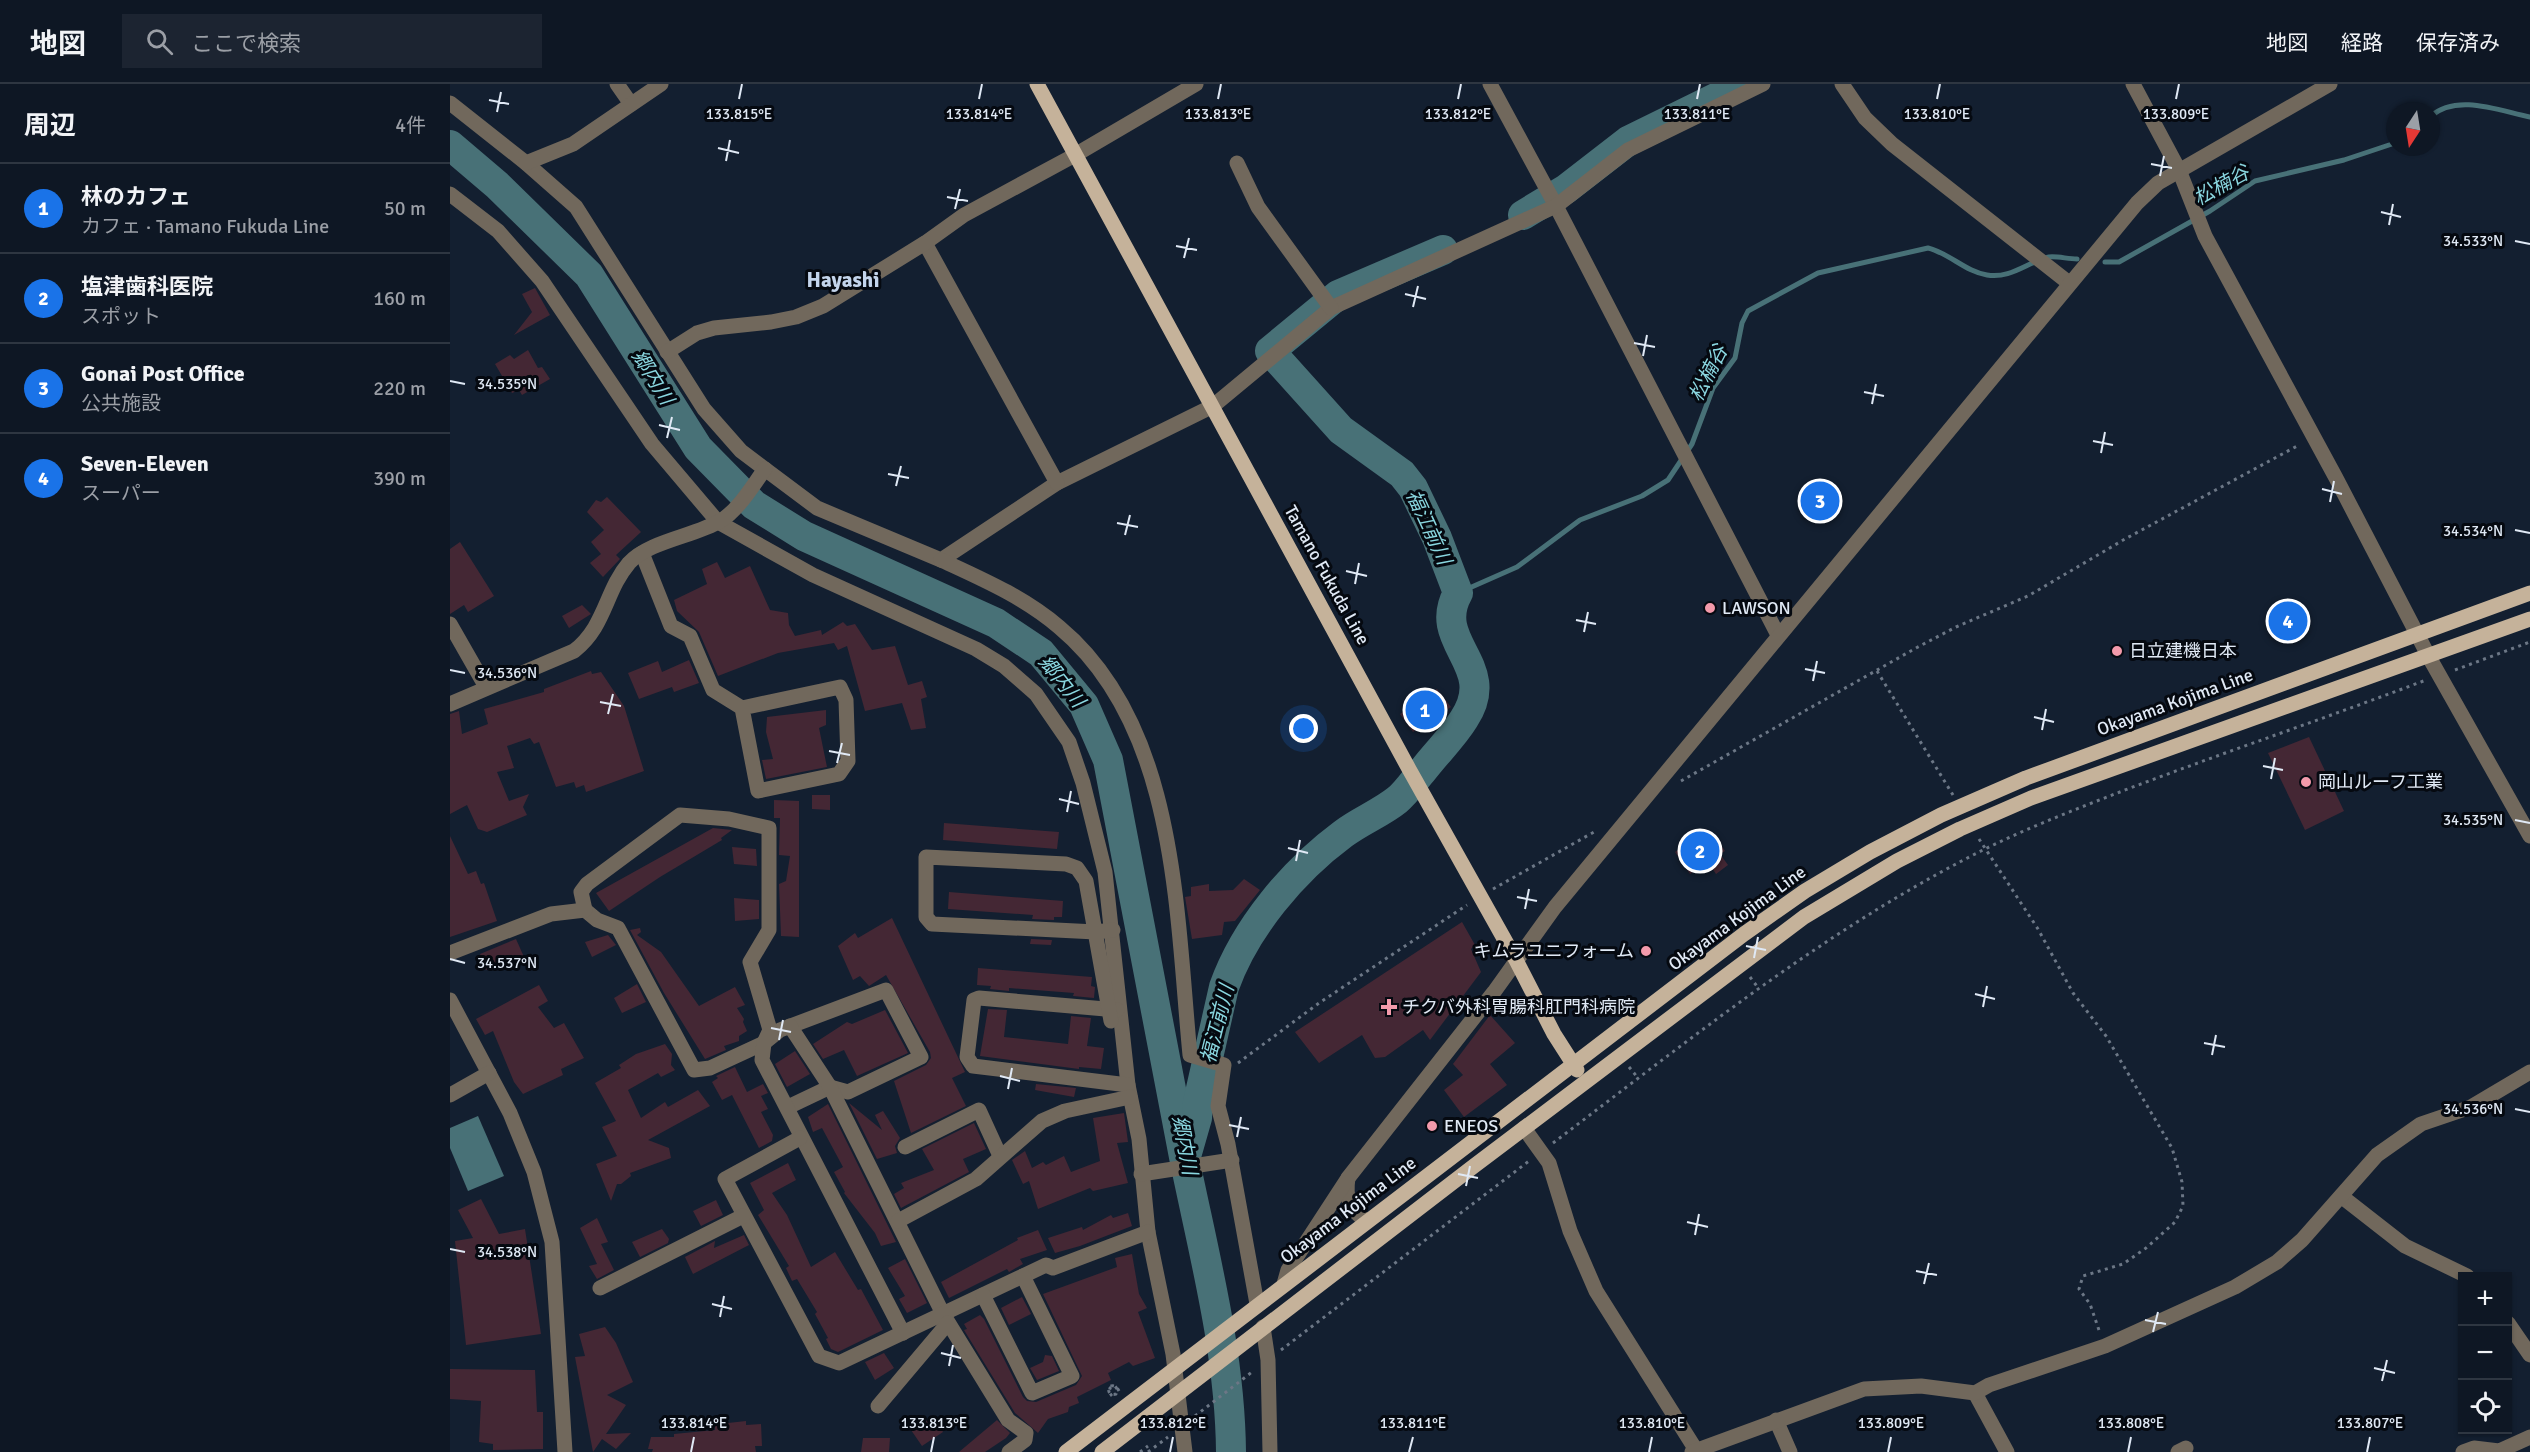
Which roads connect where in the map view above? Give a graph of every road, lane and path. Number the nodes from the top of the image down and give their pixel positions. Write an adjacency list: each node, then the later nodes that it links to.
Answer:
1 (617, 84): 11 (street)
2 (661, 84): 11 (street)
3 (1037, 84): 12 (main road, Tamano Fukuda Line)
4 (1490, 84): 17 (street)
5 (1763, 84): 17 (street)
6 (1842, 84): 19 (street)
7 (2133, 84): 15 (street)
8 (2330, 84): 15 (street)
9 (1188, 86): 12 (street)
10 (450, 103): 13 (street)
11 (631, 104): 13 (street)
12 (1076, 155): 18 (street); 22 (main road, Tamano Fukuda Line)
13 (526, 162): 21 (street)
14 (1237, 163): 20 (street)
15 (2179, 170): 19 (street); 23 (street)
16 (450, 194): 26 (street)
17 (1556, 206): 20 (street); 33 (street)
18 (925, 243): 21 (street); 25 (street)
19 (2069, 283): 33 (street)
20 (1331, 308): 22 (street)
21 (667, 352): 24 (street)
22 (1213, 406): 25 (street); 48 (main road, Tamano Fukuda Line)
23 (2314, 437): 32 (street); 36 (path)
24 (763, 471): 26 (street); 28 (street)
25 (1057, 483): 28 (street)
26 (722, 519): 27 (street); 50 (street)
27 (642, 553): 39 (street); 41 (street)
28 (940, 560): 62 (street)
29 (2530, 593): 32 (main road, Okayama Kojima Line)
30 (2530, 618): 35 (main road)
31 (450, 624): 39 (street)
32 (2417, 634): 35 (street); 43 (main road, Okayama Kojima Line)
33 (1778, 635): 53 (street)
34 (2530, 642): 37 (path)
35 (2428, 657): 44 (main road); 46 (street)
36 (1877, 671): 42 (path); 43 (path)
37 (2448, 673)
38 (2430, 679): 47 (path)
39 (486, 687): 40 (street)
40 (450, 704)
41 (742, 708): 41 (street)
42 (1680, 782)
43 (1959, 806): 44 (main road); 60 (main road, Okayama Kojima Line)
44 (1970, 825): 47 (path); 66 (main road)
45 (1594, 832): 48 (path)
46 (2530, 836)
47 (1986, 848): 55 (path); 96 (path)
48 (1485, 894): 53 (main road, Tamano Fukuda Line); 62 (path)
49 (585, 910): 52 (street); 59 (street); 59 (street)
50 (1113, 930): 51 (street); 57 (street)
51 (1096, 932): 51 (street); 57 (street)
52 (450, 953)
53 (1516, 960): 60 (main road, Tamano Fukuda Line); 80 (street)
54 (1746, 976): 55 (path)
55 (1759, 989): 65 (path)
56 (450, 1000): 64 (street)
57 (1115, 1010): 68 (street); 68 (street)
58 (790, 1026): 59 (street); 67 (street); 67 (street)
59 (764, 1043): 70 (street)
60 (1573, 1064): 66 (main road, Tamano Fukuda Line); 74 (main road, Okayama Kojima Line)
61 (1628, 1066): 65 (path)
62 (1220, 1068): 77 (street)
63 (2530, 1072): 81 (street)
64 (489, 1073): 69 (street); 111 (street)
65 (1638, 1078): 75 (path)
66 (1585, 1083): 71 (main road)
67 (830, 1087): 70 (street); 83 (street)
68 (1126, 1088): 76 (street); 79 (street)
69 (450, 1095)
70 (788, 1107): 72 (street)
71 (1524, 1128): 75 (street); 78 (main road)
72 (800, 1138): 82 (street); 95 (street)
73 (905, 1147): 76 (street)
74 (1464, 1147): 78 (main road); 84 (main road, Okayama Kojima Line)
75 (1543, 1151): 98 (path); 110 (street)
76 (1000, 1156): 83 (street)
77 (1229, 1161): 79 (street); 91 (street)
78 (1474, 1166): 94 (main road)
79 (1146, 1173): 85 (street)
80 (1348, 1178): 84 (street); 88 (street)
81 (2341, 1196): 86 (street); 96 (street)
82 (743, 1216): 89 (street); 95 (street)
83 (898, 1221): 92 (street)
84 (1366, 1221): 88 (main road, Okayama Kojima Line)
85 (1148, 1232): 87 (street); 99 (street)
86 (2459, 1272)
87 (1023, 1276): 90 (street); 90 (street)
88 (1284, 1284): 91 (main road, Okayama Kojima Line)
89 (600, 1288)
90 (983, 1294): 92 (street)
91 (1254, 1306): 99 (main road, Okayama Kojima Line)
92 (945, 1318): 95 (street); 104 (street); 112 (street)
93 (2510, 1326): 97 (street)
94 (1259, 1330): 98 (street); 100 (main road)
95 (903, 1333)
96 (2105, 1346): 102 (street)
97 (2530, 1355)
98 (1264, 1362): 105 (path); 118 (street)
99 (1180, 1366): 100 (street); 113 (main road, Okayama Kojima Line)
100 (1183, 1390): 114 (main road); 117 (street)
101 (1120, 1393): 103 (path)
102 (1975, 1393): 106 (street); 120 (street)
103 (1112, 1396)
104 (878, 1406)
105 (1192, 1419)
106 (1776, 1420): 110 (street); 119 (street)
107 (1175, 1431): 116 (path)
108 (2530, 1437): 121 (street)
109 (1148, 1446): 115 (path)
110 (1694, 1451)
111 (565, 1452)
112 (1009, 1452)
113 (1066, 1452)
114 (1102, 1452)
115 (1140, 1452)
116 (1148, 1452)
117 (1185, 1452)
118 (1270, 1452)
119 (1790, 1452)
120 (2007, 1452)
121 (2463, 1452)

